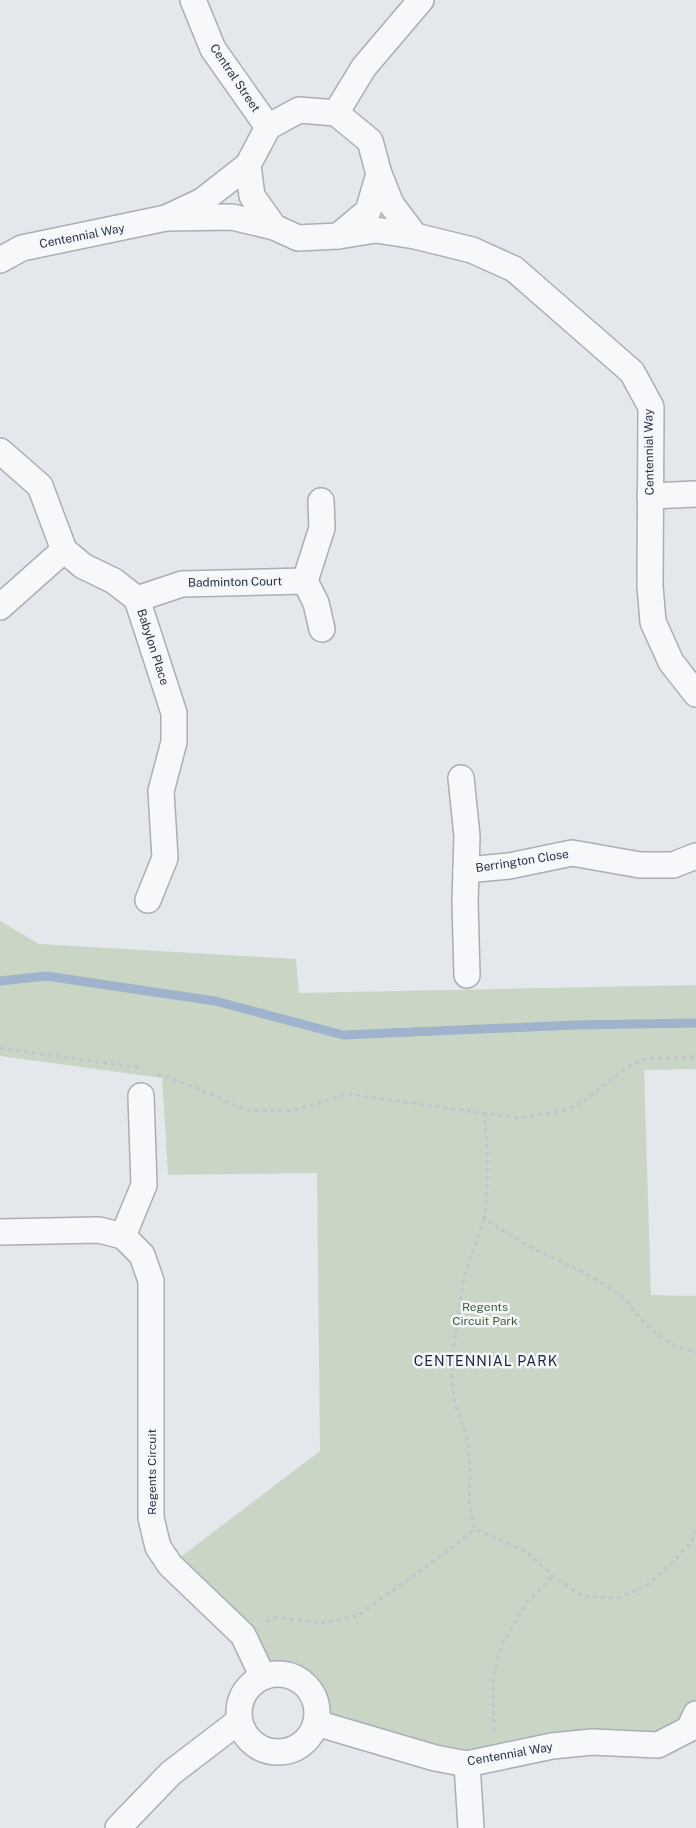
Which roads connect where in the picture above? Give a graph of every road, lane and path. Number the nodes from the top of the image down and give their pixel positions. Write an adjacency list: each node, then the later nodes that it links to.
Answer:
1 (194, 0): 4 (street, Central Street)
2 (421, 0): 3 (street)
3 (336, 113): 4 (street); 6 (street)
4 (268, 127): 5 (street, Centennial Way)
5 (248, 164): 7 (street, Centennial Way); 8 (street)
6 (379, 174): 9 (street); 10 (street)
7 (166, 218): 8 (street, Centennial Way); 11 (street, Centennial Way)
8 (274, 227): 9 (street, Centennial Way)
9 (338, 236): 10 (street, Centennial Way)
10 (415, 236): 14 (street, Centennial Way)
11 (0, 260)
12 (0, 451): 16 (street, Babylon Place)
13 (696, 494): 14 (street)
14 (650, 496): 21 (street, Centennial Way)
15 (321, 501): 17 (street)
16 (64, 550): 18 (street, Babylon Place); 19 (street)
17 (305, 581): 18 (street, Badminton Court); 20 (street)
18 (137, 599): 25 (street, Babylon Place)
19 (0, 607)
20 (322, 629)
21 (696, 694)
22 (461, 778): 24 (street, Berrington Close)
23 (696, 856): 24 (street, Berrington Close)
24 (466, 870): 26 (street, Berrington Close)
25 (148, 900)
26 (467, 974)
27 (0, 1048): 29 (path)
28 (696, 1057): 32 (path)
29 (146, 1070)
30 (155, 1073): 32 (path)
31 (141, 1096): 35 (street)
32 (484, 1112): 33 (path)
33 (484, 1219): 36 (path); 37 (path)
34 (0, 1232): 35 (street)
35 (123, 1236): 40 (street, Regents Circuit)
36 (696, 1352)
37 (475, 1529): 39 (path); 40 (path)
38 (696, 1531): 39 (path)
39 (554, 1576): 45 (path)
40 (243, 1635): 41 (street, Regents Circuit)
41 (262, 1677): 42 (street); 43 (street)
42 (239, 1721): 43 (street); 47 (street)
43 (316, 1723): 46 (street, Centennial Way)
44 (694, 1726): 45 (street, Centennial Way)
45 (497, 1759): 46 (street, Centennial Way)
46 (467, 1764): 48 (street)
47 (118, 1828)
48 (471, 1828)

